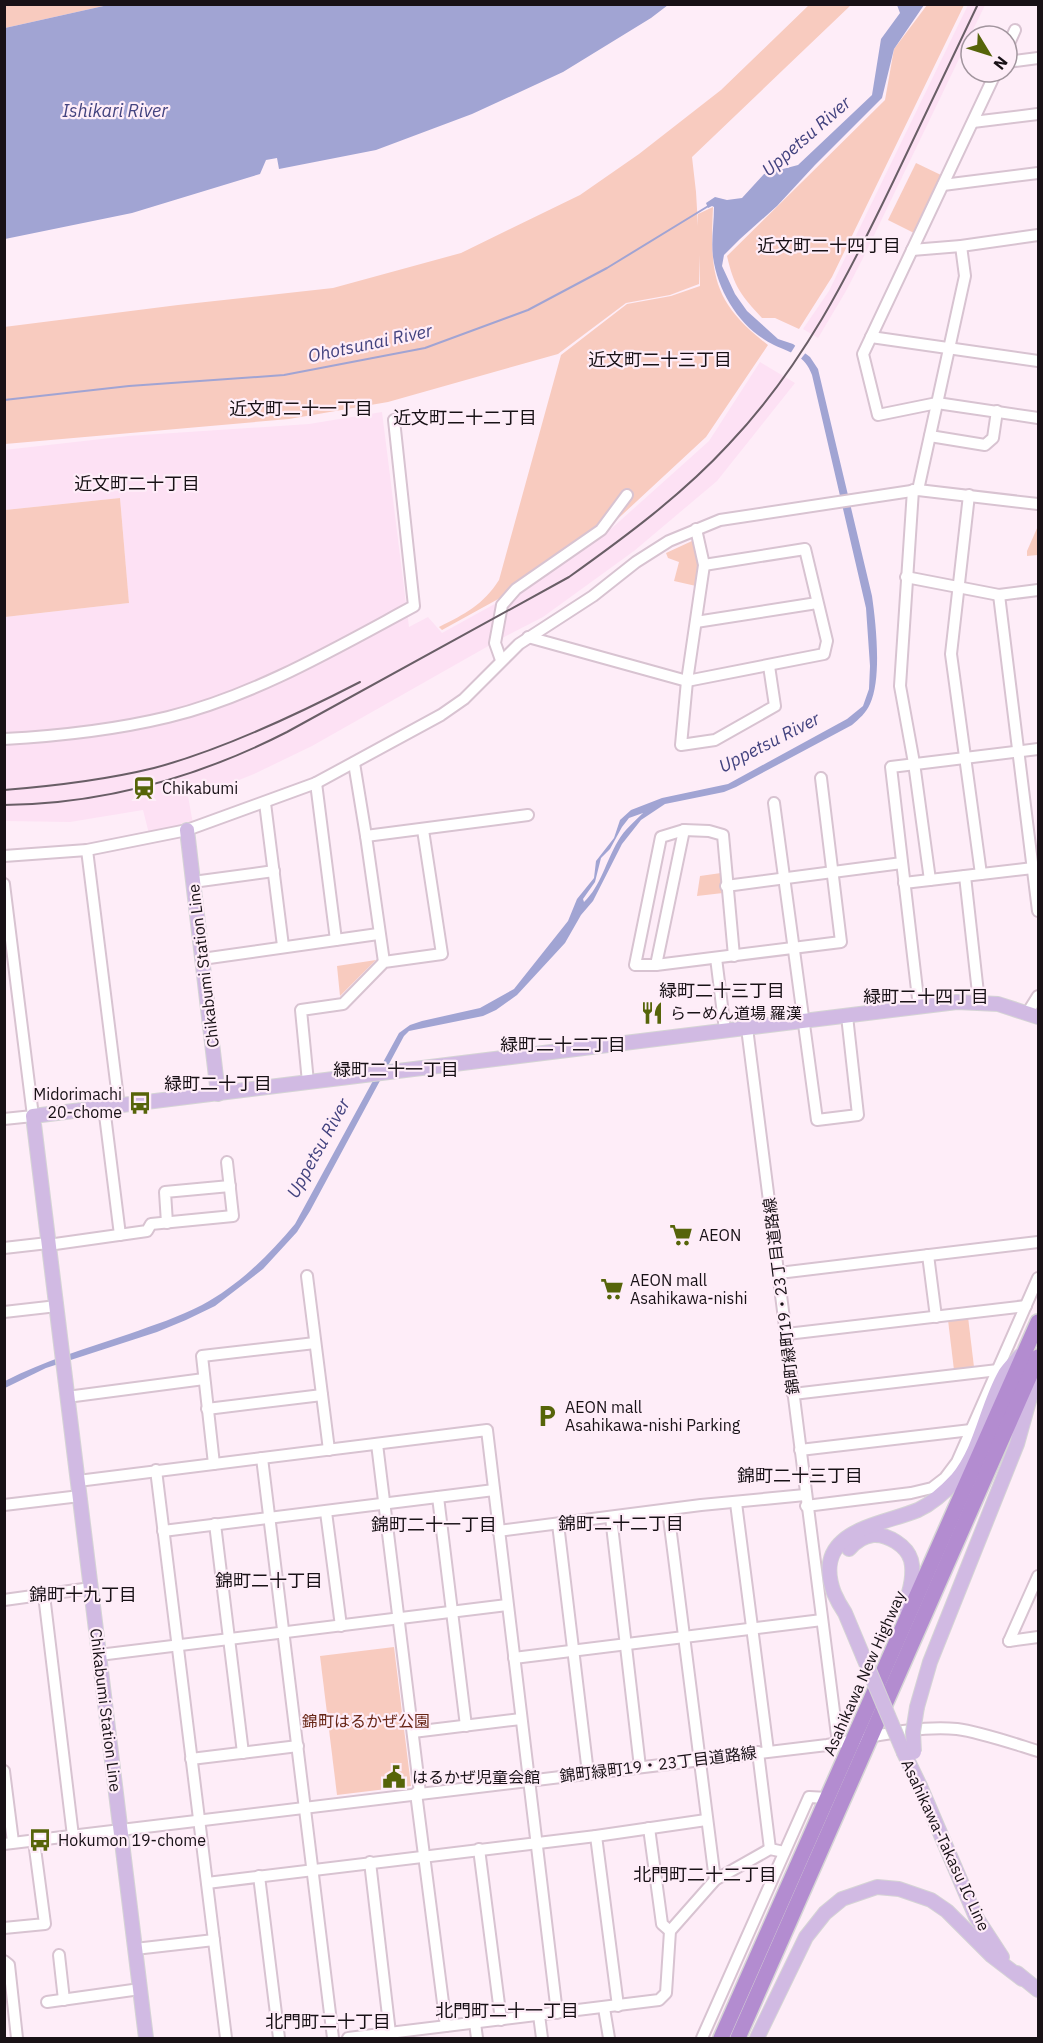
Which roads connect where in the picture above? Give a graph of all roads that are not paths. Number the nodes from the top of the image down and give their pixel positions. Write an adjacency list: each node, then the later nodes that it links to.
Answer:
1 (1038, 58): 2 (street)
2 (1019, 60)
3 (990, 84): 5 (street)
4 (1038, 114): 5 (street)
5 (973, 122): 7 (street)
6 (1038, 173): 7 (street)
7 (943, 185): 10 (street)
8 (1038, 235): 9 (street)
9 (961, 246): 10 (street); 12 (street)
10 (912, 250): 11 (street)
11 (870, 337): 12 (street); 14 (street)
12 (949, 349): 13 (street); 14 (street)
13 (1038, 361)
14 (937, 402): 15 (street); 18 (street)
15 (997, 411): 16 (street); 18 (street)
16 (1038, 418)
17 (394, 420): 35 (street)
18 (930, 436): 19 (street)
19 (915, 490): 21 (street); 23 (street); 25 (street)
20 (627, 495): 32 (street)
21 (969, 495): 22 (street); 26 (street)
22 (1038, 504)
23 (696, 529): 24 (street); 31 (street)
24 (704, 565): 29 (street); 30 (street)
25 (906, 577): 26 (street); 40 (street)
26 (959, 587): 28 (street); 38 (street)
27 (1038, 590): 28 (street)
28 (999, 594): 37 (street)
29 (817, 603): 30 (street); 33 (street)
30 (696, 622): 34 (street)
31 (528, 637): 32 (street); 34 (street)
32 (501, 660): 39 (street)
33 (769, 666): 34 (street); 34 (street)
34 (687, 681)
35 (4, 739)
36 (1038, 749): 37 (street)
37 (1018, 751): 38 (street); 53 (street)
38 (966, 757): 40 (street); 56 (street)
39 (354, 763): 42 (street); 49 (street)
40 (914, 764): 52 (street); 59 (street)
41 (821, 778): 55 (street)
42 (316, 783): 43 (street); 66 (street)
43 (264, 802): 46 (street); 54 (street)
44 (774, 802): 58 (street)
45 (528, 815): 47 (street)
46 (187, 830): 50 (street); 60 (main road, Chikabumi Station Line)
47 (423, 830): 49 (street); 72 (street)
48 (684, 830): 63 (street); 73 (street); 73 (street)
49 (366, 836): 65 (street)
50 (87, 850): 51 (street); 84 (street)
51 (4, 856)
52 (902, 863): 55 (street); 61 (street)
53 (1033, 868): 56 (street); 64 (street)
54 (274, 871): 60 (street); 67 (street)
55 (833, 872): 58 (street); 68 (street)
56 (981, 874): 57 (street)
57 (964, 876): 59 (street); 75 (street)
58 (783, 878): 63 (street); 68 (street)
59 (930, 880): 61 (street)
60 (193, 882): 71 (main road, Chikabumi Station Line)
61 (904, 883): 76 (street)
62 (5, 884): 86 (street)
63 (726, 886): 69 (street)
64 (1038, 911)
65 (378, 934): 66 (street); 72 (street)
66 (336, 940): 67 (street)
67 (283, 946): 71 (street)
68 (793, 949): 69 (street); 79 (street)
69 (734, 956): 70 (street)
70 (716, 958): 73 (street); 81 (street)
71 (202, 959): 83 (main road, Chikabumi Station Line)
72 (384, 962): 82 (street)
73 (656, 965)
74 (1038, 996): 77 (street)
75 (979, 1002): 76 (main road); 77 (main road)
76 (919, 1007): 78 (main road)
77 (1033, 1014)
78 (847, 1016): 79 (main road); 79 (street)
79 (802, 1021): 80 (main road)
80 (747, 1028): 81 (main road); 96 (street, 錦町緑町19・23丁目道路線)
81 (725, 1030): 82 (main road)
82 (308, 1082): 83 (main road)
83 (218, 1094): 84 (main road)
84 (118, 1106): 85 (main road)
85 (104, 1107): 86 (main road); 91 (street)
86 (33, 1116): 87 (street); 93 (main road)
87 (4, 1119)
88 (226, 1162): 89 (street)
89 (230, 1186): 90 (street); 90 (street)
90 (167, 1223): 91 (street)
91 (120, 1234): 93 (street)
92 (1038, 1242): 95 (street)
93 (48, 1244): 94 (street); 99 (main road)
94 (4, 1248)
95 (928, 1255): 96 (street); 102 (street)
96 (778, 1273): 104 (street, 錦町緑町19・23丁目道路線)
97 (307, 1276): 105 (street)
98 (1038, 1278): 100 (street)
99 (57, 1306): 101 (street); 112 (main road, Chikabumi Station Line)
100 (1026, 1306): 102 (street); 108 (street)
101 (4, 1312)
102 (936, 1317): 104 (street)
103 (1038, 1322): 106 (highway, Asahikawa New Highway)
104 (787, 1334): 110 (street, 錦町緑町19・23丁目道路線)
105 (315, 1343): 109 (street); 111 (street)
106 (1033, 1351): 143 (main road, Asahikawa-Takasu IC Line); 157 (highway, Asahikawa New Highway); 161 (highway, Asahikawa New Highway)
107 (1038, 1367): 167 (main road, bridge)
108 (998, 1370): 110 (street); 114 (street)
109 (204, 1379): 112 (street); 113 (street)
110 (793, 1394): 117 (street, 錦町緑町19・23丁目道路線)
111 (322, 1395): 113 (street); 116 (street)
112 (67, 1397): 121 (main road, Chikabumi Station Line)
113 (207, 1409): 119 (street)
114 (971, 1430): 117 (street); 125 (street)
115 (377, 1444): 116 (street); 122 (street); 126 (street)
116 (329, 1450): 118 (street)
117 (800, 1450): 125 (street, 錦町緑町19・23丁目道路線)
118 (262, 1458): 119 (street); 131 (street)
119 (214, 1464): 120 (street)
120 (156, 1470): 121 (street); 135 (street)
121 (78, 1481): 123 (main road, Chikabumi Station Line)
122 (494, 1490): 124 (street); 136 (street)
123 (80, 1496): 128 (street); 138 (main road, Chikabumi Station Line)
124 (438, 1497): 126 (street); 142 (street)
125 (806, 1500): 127 (street); 145 (street, 錦町緑町19・23丁目道路線)
126 (384, 1503): 130 (street); 144 (street)
127 (736, 1503): 129 (street); 147 (street)
128 (4, 1505)
129 (668, 1510): 132 (street); 149 (street)
130 (326, 1512): 131 (street); 146 (street)
131 (270, 1517): 133 (street); 148 (street)
132 (611, 1517): 134 (street); 152 (street)
133 (215, 1524): 135 (street); 151 (street)
134 (558, 1524): 136 (street); 154 (street)
135 (163, 1531): 153 (street)
136 (498, 1531): 141 (street)
137 (1038, 1576): 150 (street)
138 (91, 1588): 139 (street); 155 (main road, Chikabumi Station Line)
139 (44, 1595): 140 (street); 181 (street)
140 (4, 1600)
141 (507, 1605): 142 (street); 156 (street)
142 (453, 1612): 144 (street); 159 (street)
143 (845, 1613): 157 (main road, Asahikawa-Takasu IC Line); 167 (main road, Asahikawa-Takasu IC Line, bridge)
144 (399, 1619): 146 (street); 160 (street)
145 (822, 1620): 147 (street); 162 (street, 錦町緑町19・23丁目道路線)
146 (341, 1626): 148 (street)
147 (752, 1629): 149 (street); 164 (street)
148 (284, 1632): 151 (street); 163 (street)
149 (684, 1637): 152 (street); 168 (street)
150 (1038, 1637)
151 (230, 1640): 153 (street); 166 (street)
152 (626, 1644): 154 (street); 170 (street)
153 (178, 1646): 155 (street); 169 (street)
154 (574, 1650): 156 (street); 172 (street)
155 (99, 1655): 180 (main road, Chikabumi Station Line)
156 (513, 1658): 158 (street)
157 (866, 1713): 161 (highway, Asahikawa New Highway)
158 (521, 1719): 159 (street); 173 (street)
159 (466, 1726): 160 (street)
160 (413, 1732): 174 (street)
161 (863, 1737): 162 (street, 錦町緑町19・23丁目道路線); 165 (street, 錦町緑町19・23丁目道路線); 175 (highway, Asahikawa New Highway); 226 (highway, Asahikawa New Highway)
162 (838, 1743): 164 (street, 錦町緑町19・23丁目道路線)
163 (298, 1746): 166 (street); 176 (street)
164 (763, 1751): 168 (street, 錦町緑町19・23丁目道路線); 187 (street)
165 (1038, 1751)
166 (243, 1753): 169 (street)
167 (909, 1753): 201 (main road, Asahikawa-Takasu IC Line)
168 (699, 1759): 170 (street, 錦町緑町19・23丁目道路線); 177 (street)
169 (191, 1760): 178 (street)
170 (640, 1767): 172 (street, 錦町緑町19・23丁目道路線)
171 (4, 1771): 185 (street)
172 (588, 1773): 173 (street, 錦町緑町19・23丁目道路線)
173 (530, 1780): 174 (street, 錦町緑町19・23丁目道路線); 184 (street)
174 (418, 1793): 176 (street, 錦町緑町19・23丁目道路線); 189 (street)
175 (828, 1798): 188 (street); 225 (highway, Asahikawa New Highway)
176 (305, 1807): 178 (street, 錦町緑町19・23丁目道路線); 191 (street)
177 (706, 1820): 179 (street); 193 (street)
178 (199, 1821): 180 (street, 錦町緑町19・23丁目道路線); 194 (street)
179 (649, 1828): 182 (street); 196 (street)
180 (121, 1830): 181 (street, 錦町緑町19・23丁目道路線); 198 (main road, Chikabumi Station Line)
181 (73, 1836): 183 (street, 錦町緑町19・23丁目道路線)
182 (596, 1836): 184 (street); 206 (street)
183 (34, 1840): 185 (street, 錦町緑町19・23丁目道路線); 195 (street)
184 (537, 1842): 186 (street); 208 (street)
185 (9, 1843)
186 (479, 1849): 189 (street); 210 (street)
187 (770, 1849): 188 (street); 193 (street)
188 (784, 1852): 224 (street)
189 (425, 1855): 190 (street); 212 (street)
190 (370, 1862): 191 (street); 213 (street)
191 (312, 1869): 192 (street); 219 (street)
192 (259, 1876): 194 (street); 218 (street)
193 (715, 1880): 196 (street)
194 (207, 1882): 197 (street)
195 (4, 1928)
196 (670, 1931): 206 (street)
197 (214, 1940): 198 (street); 217 (street)
198 (135, 1949): 202 (main road, Chikabumi Station Line)
199 (59, 1955): 204 (street)
200 (4, 1961): 215 (street)
201 (1022, 1979): 203 (main road, Asahikawa-Takasu IC Line); 227 (main road)
202 (140, 1989): 204 (street); 216 (main road, Chikabumi Station Line)
203 (1038, 1990)
204 (64, 2000): 205 (street)
205 (47, 2002)
206 (618, 2006): 207 (street)
207 (604, 2008): 208 (street); 223 (street)
208 (557, 2013): 209 (street)
209 (539, 2015): 210 (street); 222 (street)
210 (501, 2020): 211 (street)
211 (475, 2023): 212 (street); 221 (street)
212 (446, 2026): 214 (street)
213 (390, 2033): 214 (street); 220 (street)
214 (415, 2035)
215 (17, 2038)
216 (146, 2038)
217 (226, 2038)
218 (279, 2038)
219 (333, 2038)
220 (348, 2038)
221 (477, 2038)
222 (542, 2038)
223 (609, 2038)
224 (702, 2038)
225 (721, 2038)
226 (738, 2038)
227 (757, 2038)

